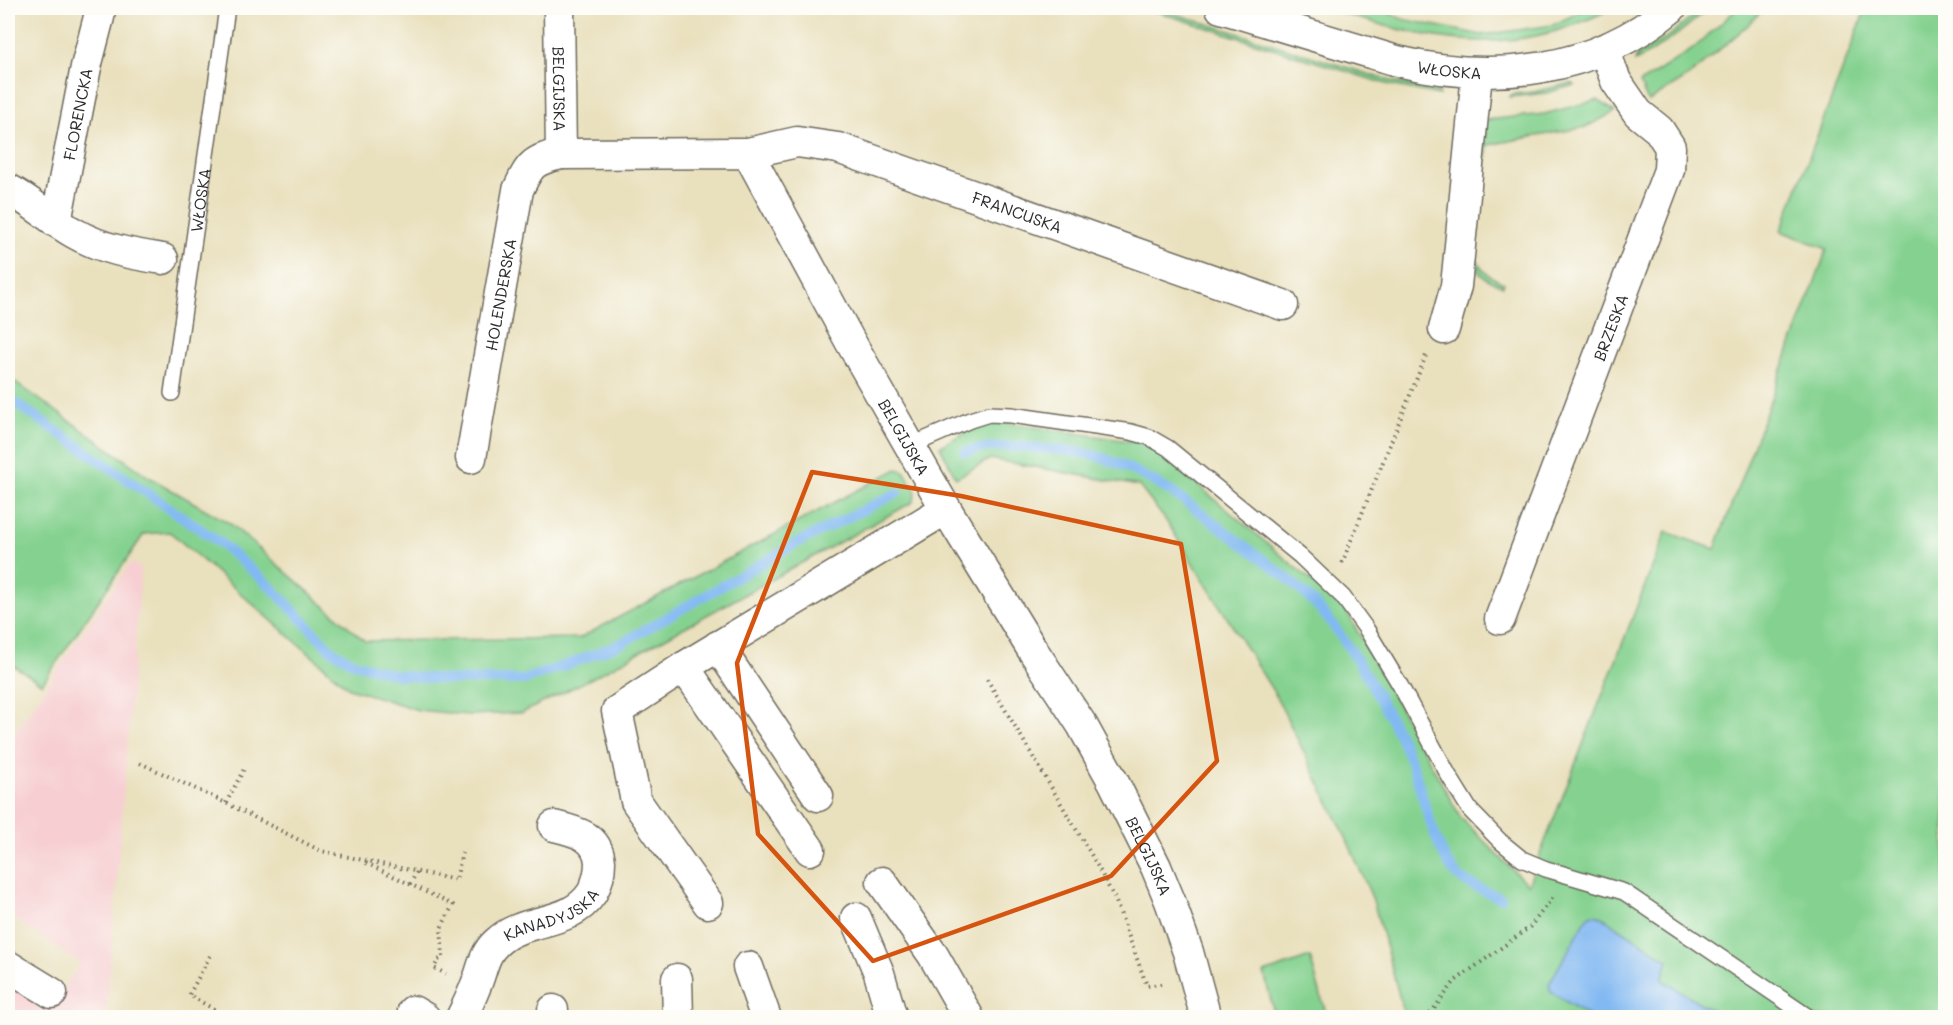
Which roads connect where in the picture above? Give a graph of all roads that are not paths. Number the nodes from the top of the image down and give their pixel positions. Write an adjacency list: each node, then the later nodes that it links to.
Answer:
1 (100, 8): 11 (street, FLORENCKA)
2 (228, 8): 15 (lane, WŁOSKA)
3 (559, 8): 9 (street, BELGIJSKA)
4 (1221, 8): 7 (street, WŁOSKA)
5 (1671, 8): 6 (street, WŁOSKA)
6 (1604, 49): 7 (street, WŁOSKA); 19 (street, BRZESKA)
7 (1477, 74): 14 (street)
8 (748, 153): 9 (street, BELGIJSKA); 13 (street, FRANCUSKA); 16 (street, BELGIJSKA)
9 (561, 154): 17 (street, HOLENDERSKA)
10 (8, 189): 11 (street)
11 (56, 222): 12 (street)
12 (163, 259)
13 (1283, 305)
14 (1436, 339)
15 (172, 393)
16 (910, 446): 18 (street, BELGIJSKA); 38 (lane)
17 (471, 458)
18 (946, 509): 20 (street); 37 (street, BELGIJSKA)
19 (1500, 619)
20 (718, 646): 21 (street); 22 (street)
21 (684, 667): 24 (street); 26 (street)
22 (818, 796)
23 (554, 826): 32 (street, KANADYJSKA)
24 (810, 850)
25 (882, 882): 36 (street)
26 (708, 903)
27 (856, 918): 35 (street)
28 (8, 966): 31 (street)
29 (748, 967): 34 (street)
30 (677, 979): 33 (street)
31 (51, 993)
32 (461, 1017)
33 (678, 1017)
34 (766, 1017)
35 (892, 1017)
36 (969, 1017)
37 (1206, 1017)
38 (1810, 1017)

